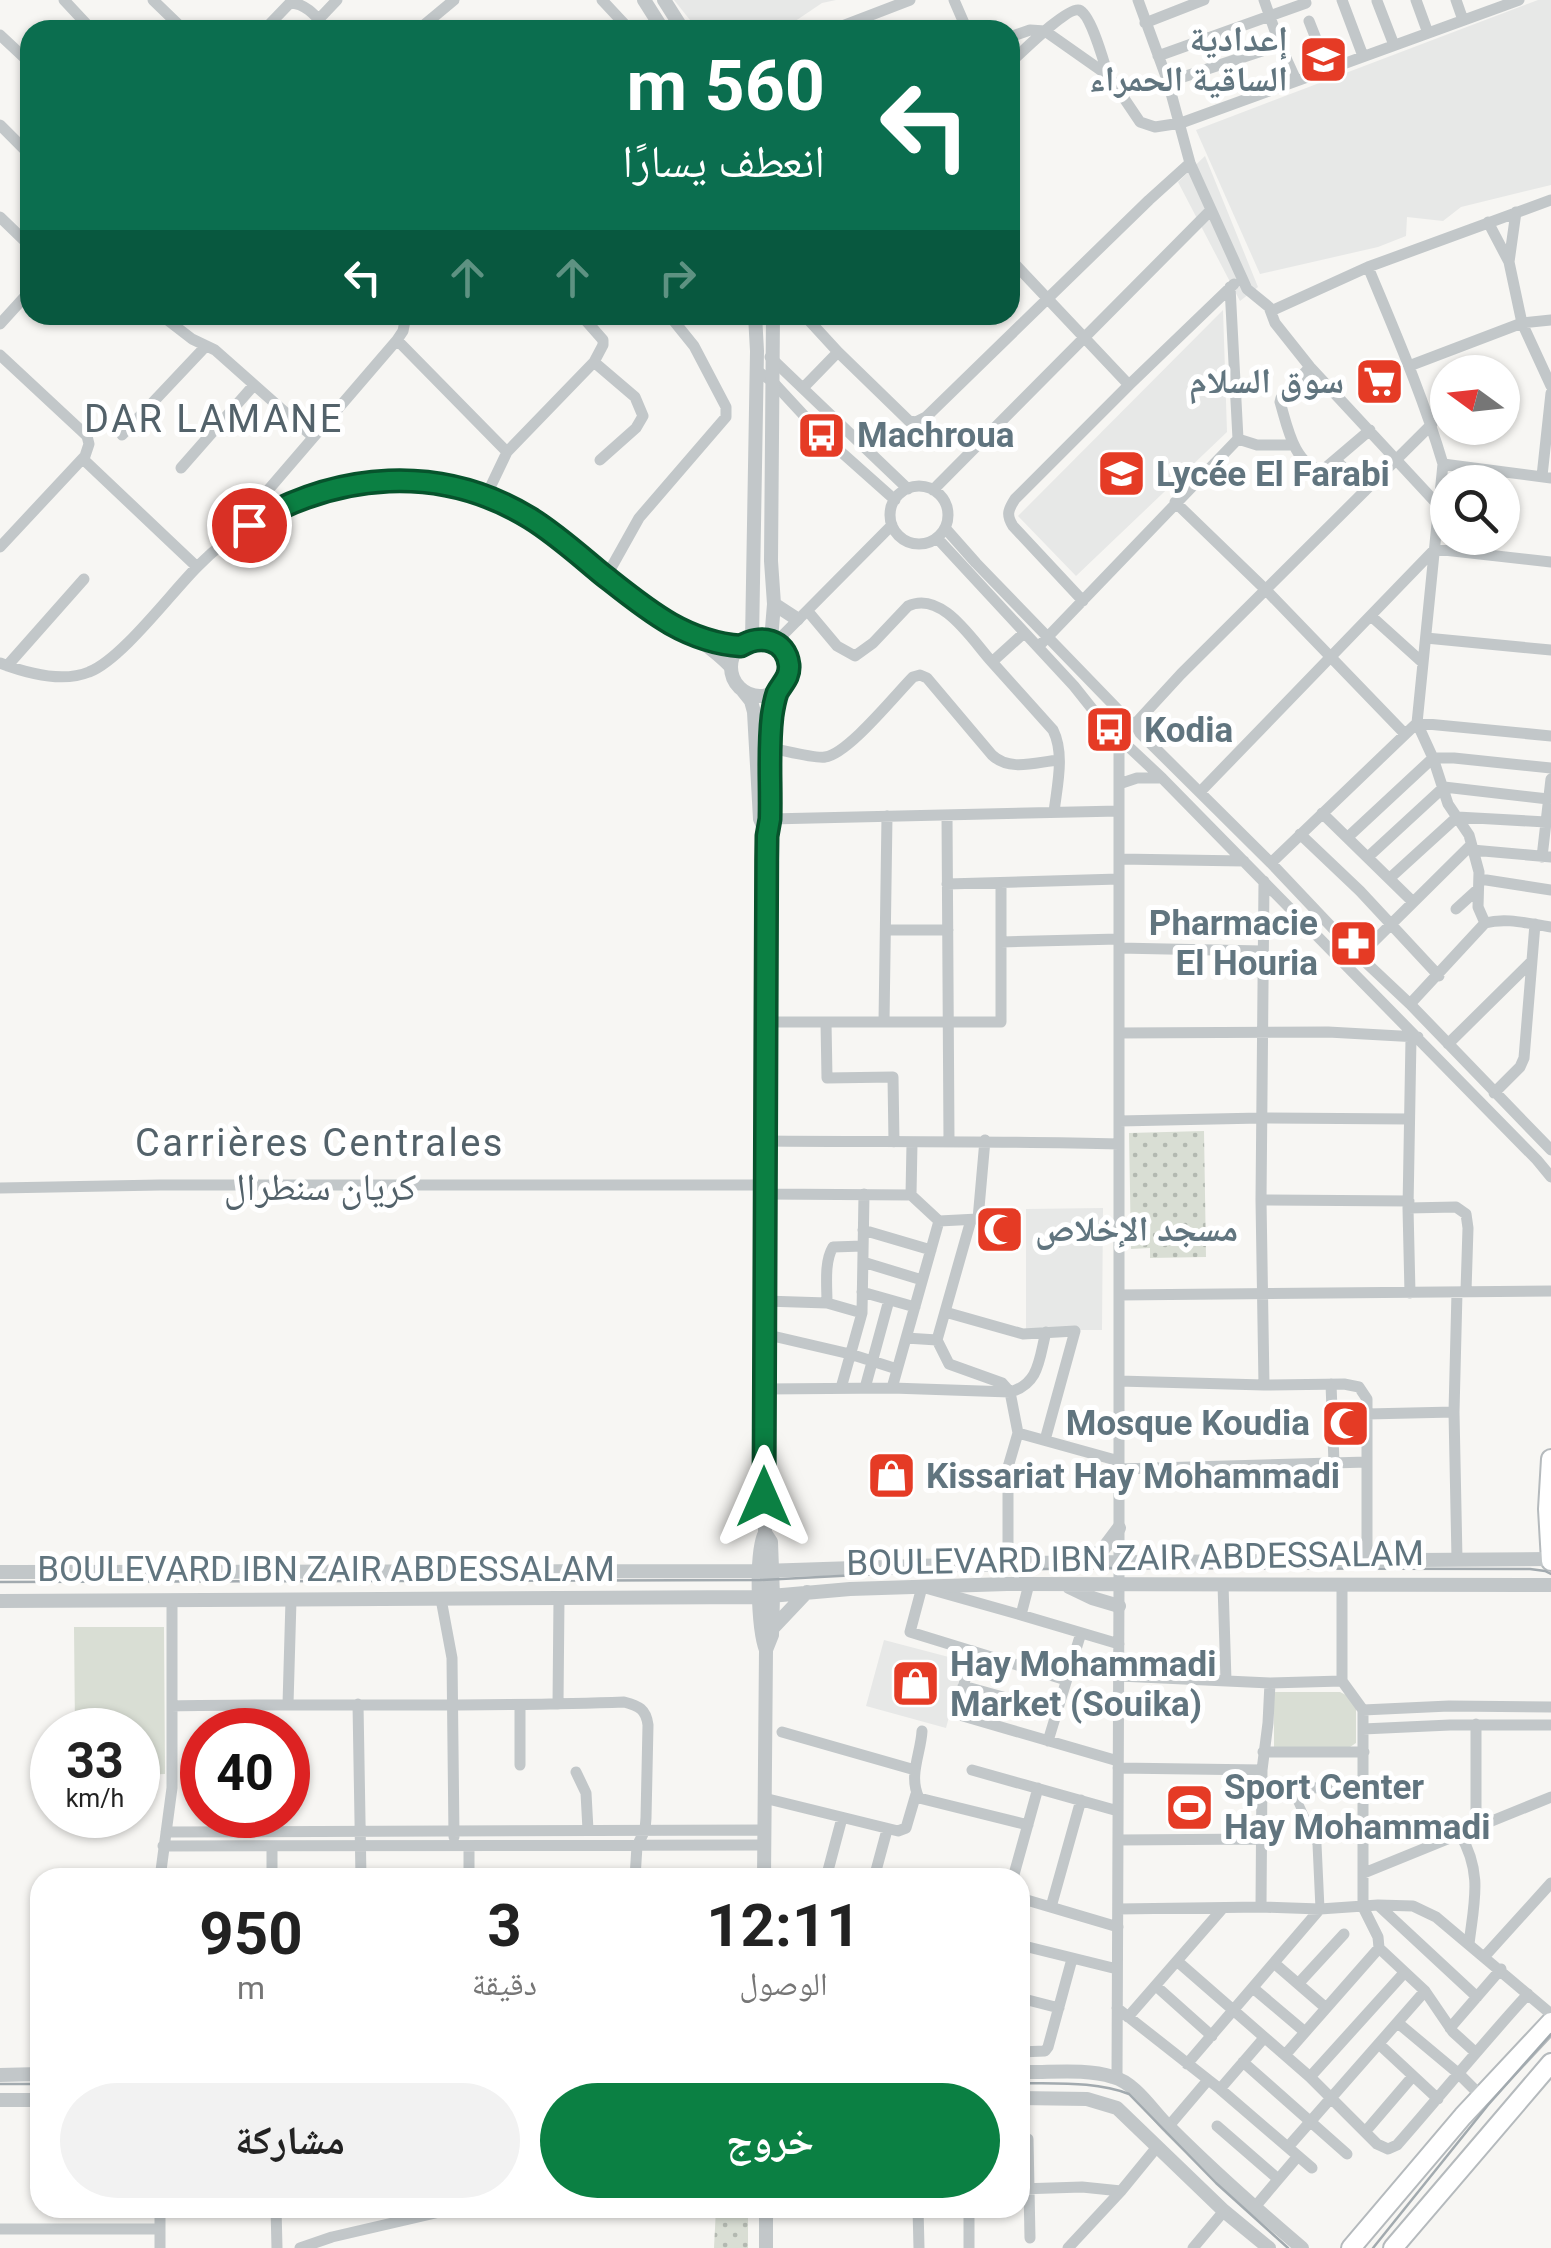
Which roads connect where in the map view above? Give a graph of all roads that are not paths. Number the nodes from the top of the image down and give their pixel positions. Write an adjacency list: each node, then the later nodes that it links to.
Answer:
1 (64, 0): 17 (street)
2 (153, 0): 18 (street)
3 (337, 0): 20 (street)
4 (454, 0): 21 (street)
5 (602, 0): 22 (street)
6 (910, 0): 23 (street)
7 (1138, 0): 26 (street)
8 (1204, 0): 26 (street)
9 (1264, 0): 16 (street)
10 (1342, 0): 36 (street)
11 (1416, 0): 28 (street)
12 (1456, 0): 24 (street)
13 (1510, 1): 24 (street)
14 (1306, 2): 16 (street)
15 (1376, 2): 32 (street)
16 (1269, 16): 31 (street); 35 (street)
17 (83, 20)
18 (174, 20)
19 (274, 20): 20 (street)
20 (318, 20)
21 (430, 20)
22 (621, 20)
23 (858, 20)
24 (1463, 20): 28 (street)
25 (1309, 21): 37 (street)
26 (1145, 23): 35 (street)
27 (1045, 31): 30 (street); 34 (street); 38 (street); 38 (street)
28 (1428, 32): 32 (street)
29 (0, 34): 33 (street)
30 (1020, 34)
31 (1280, 45): 39 (street); 40 (street)
32 (1394, 45): 36 (street)
33 (20, 53)
34 (1020, 54)
35 (1158, 56): 40 (street)
36 (1363, 56): 37 (street)
37 (1328, 68): 39 (street)
38 (1109, 76): 41 (street)
39 (1296, 80): 41 (street)
40 (1168, 82): 41 (street)
41 (1181, 123): 44 (street)
42 (0, 126): 43 (street)
43 (20, 146)
44 (1190, 164): 47 (street); 56 (street)
45 (1551, 200): 46 (street)
46 (1516, 212): 49 (street); 51 (street)
47 (1212, 214): 54 (street); 69 (street)
48 (0, 217): 50 (street)
49 (1488, 222): 51 (street); 52 (street)
50 (20, 236)
51 (1509, 262): 60 (street)
52 (1368, 267): 58 (street); 77 (street)
53 (1020, 268): 56 (street)
54 (1242, 278): 55 (street); 58 (street)
55 (1230, 288): 82 (street); 90 (street)
56 (1049, 298): 69 (street); 73 (street)
57 (20, 302): 61 (street)
58 (1271, 311): 78 (street)
59 (1551, 320): 60 (street)
60 (1522, 323): 77 (street); 84 (street)
61 (0, 324)
62 (174, 325): 71 (street)
63 (405, 325): 70 (street)
64 (590, 325): 76 (street)
65 (676, 325): 117 (street)
66 (756, 325): 72 (street)
67 (773, 325): 75 (street)
68 (813, 325): 73 (street)
69 (1086, 338): 82 (street); 103 (street)
70 (396, 340): 89 (street); 93 (street)
71 (206, 346): 81 (street); 88 (street)
72 (757, 351): 75 (street); 79 (street)
73 (838, 352): 83 (street)
74 (0, 355): 94 (street)
75 (774, 360): 80 (street); 83 (street)
76 (594, 362): 93 (street); 96 (street)
77 (1410, 366): 85 (street)
78 (1310, 367): 87 (street); 91 (street)
79 (756, 370): 80 (street); 128 (street)
80 (773, 382): 106 (street); 121 (street)
81 (254, 384): 89 (street); 99 (street)
82 (1130, 385): 120 (street)
83 (803, 388): 101 (street)
84 (1551, 390): 100 (street)
85 (1430, 419)
86 (1430, 426): 95 (street)
87 (1370, 430): 95 (street); 97 (street)
88 (122, 435)
89 (313, 437): 111 (street)
90 (1238, 439): 91 (street); 107 (street)
91 (1294, 445): 97 (street)
92 (1438, 445): 98 (street)
93 (508, 452): 104 (street)
94 (83, 459): 110 (street); 116 (street)
95 (1397, 459): 102 (street); 105 (street)
96 (600, 460)
97 (1336, 460): 102 (street)
98 (1443, 464): 100 (street)
99 (182, 468)
100 (1547, 477)
101 (908, 489): 103 (street); 106 (street)
102 (1365, 491): 119 (street)
103 (936, 492): 109 (street)
104 (486, 496): 111 (street); 117 (street)
105 (1430, 496)
106 (894, 500): 108 (street)
107 (1176, 502): 119 (street); 120 (street)
108 (893, 528): 109 (street); 123 (street)
109 (941, 533): 124 (street); 126 (street)
110 (0, 547)
111 (219, 547): 116 (street)
112 (1430, 553): 122 (street)
113 (1433, 555): 127 (street)
114 (1488, 555): 115 (street)
115 (1551, 562)
116 (197, 567): 135 (street)
117 (606, 577): 125 (street)
118 (84, 578): 135 (street)
119 (1266, 590): 132 (street); 140 (street)
120 (1083, 601): 126 (street)
121 (774, 604): 123 (street); 129 (street)
122 (1370, 616): 132 (street); 134 (street)
123 (804, 617): 129 (street); 133 (street)
124 (1024, 633): 130 (street); 133 (street)
125 (687, 634): 128 (street); 136 (street)
126 (1050, 637): 130 (street); 140 (street)
127 (1426, 638): 131 (street); 134 (street)
128 (746, 643): 129 (street); 136 (street)
129 (775, 643): 138 (street)
130 (1038, 647): 141 (street)
131 (1551, 650)
132 (1331, 657): 142 (street); 153 (street)
133 (992, 662): 147 (street)
134 (1423, 662): 139 (street)
135 (3, 664)
136 (732, 670): 137 (street)
137 (740, 688): 138 (street); 164 (street)
138 (778, 690): 144 (street)
139 (1416, 723): 142 (street); 143 (street); 146 (street)
140 (1134, 726): 141 (street); 145 (street); 153 (street)
141 (1109, 730): 145 (street)
142 (1405, 734): 157 (street)
143 (1551, 736)
144 (770, 748): 147 (street); 161 (street)
145 (1125, 750): 149 (street); 151 (street)
146 (1433, 758): 148 (street); 152 (street); 165 (street)
147 (1059, 760): 156 (street)
148 (1551, 768)
149 (1162, 778): 151 (street); 170 (street)
150 (1551, 780): 154 (street)
151 (1119, 784): 155 (street)
152 (1444, 787): 154 (street); 160 (street); 167 (street)
153 (1200, 792): 171 (street)
154 (1548, 799): 162 (street)
155 (1119, 811): 156 (street); 169 (street)
156 (1054, 812): 158 (street)
157 (1322, 813): 163 (street); 165 (street)
158 (947, 815): 159 (street); 176 (street)
159 (888, 816): 161 (street); 185 (street)
160 (1457, 817): 162 (street); 166 (street); 172 (street)
161 (770, 819): 164 (street)
162 (1546, 822): 168 (street)
163 (1300, 834): 171 (street); 182 (street)
164 (767, 836): 194 (street)
165 (1348, 837): 167 (street)
166 (1471, 847): 168 (street); 177 (street); 179 (street)
167 (1368, 857): 172 (street)
168 (1547, 857)
169 (1119, 859): 170 (street); 173 (street)
170 (1244, 861): 174 (street)
171 (1270, 863): 190 (street)
172 (1390, 878): 179 (street)
173 (1119, 879): 175 (street); 188 (street)
174 (1264, 881): 189 (street); 200 (street)
175 (1001, 882): 176 (street); 187 (street)
176 (948, 884): 186 (street)
177 (1479, 884): 178 (street); 180 (street); 181 (street)
178 (1551, 890)
179 (1412, 902): 182 (street)
180 (1456, 909)
181 (1485, 923): 183 (street); 192 (street)
182 (1392, 924): 190 (street); 192 (street)
183 (1535, 924): 184 (street); 191 (street)
184 (1551, 927)
185 (886, 930): 186 (street); 196 (street)
186 (948, 930): 197 (street)
187 (1001, 942): 188 (street); 197 (street)
188 (1119, 943): 189 (street); 198 (street)
189 (1262, 952): 199 (street)
190 (1359, 956): 193 (street)
191 (1531, 962): 201 (street); 202 (street)
192 (1439, 976): 193 (street)
193 (1410, 1004): 201 (street)
194 (764, 1022): 195 (street); 207 (street)
195 (826, 1022): 196 (street); 209 (street)
196 (884, 1022): 197 (street)
197 (948, 1022): 208 (street)
198 (1119, 1033): 199 (street); 205 (street)
199 (1262, 1033): 200 (street); 203 (street)
200 (1414, 1038): 204 (street); 213 (street)
201 (1448, 1044): 202 (street)
202 (1494, 1093): 212 (street)
203 (1261, 1118): 204 (street); 205 (street); 218 (street)
204 (1409, 1119): 219 (street)
205 (1119, 1120): 211 (street)
206 (985, 1140): 208 (street); 211 (street); 220 (street)
207 (766, 1141): 209 (street); 215 (street)
208 (948, 1141): 210 (street)
209 (894, 1142): 210 (street)
210 (912, 1142): 217 (street)
211 (1119, 1144): 231 (street)
212 (1551, 1150)
213 (1551, 1176)
214 (0, 1188): 215 (street)
215 (765, 1190): 216 (street); 234 (street)
216 (864, 1194): 217 (street); 222 (street)
217 (911, 1195): 221 (street)
218 (1261, 1200): 219 (street); 232 (street)
219 (1408, 1205): 227 (street); 230 (street)
220 (971, 1220): 221 (street); 237 (street)
221 (939, 1221): 224 (street)
222 (863, 1230): 223 (street); 224 (street)
223 (863, 1246): 225 (street); 235 (street)
224 (930, 1250): 226 (street)
225 (862, 1262): 226 (street); 229 (street)
226 (922, 1280): 236 (street)
227 (1462, 1291): 228 (street); 230 (street); 254 (street)
228 (1551, 1291)
229 (862, 1292): 233 (street); 238 (street)
230 (1410, 1293): 232 (street)
231 (1119, 1295): 232 (street); 246 (street)
232 (1261, 1295): 248 (street)
233 (889, 1300): 236 (street); 244 (street)
234 (765, 1301): 235 (street); 240 (street)
235 (827, 1303): 238 (street)
236 (914, 1307): 241 (street)
237 (945, 1312): 239 (street); 242 (street)
238 (862, 1313): 243 (street)
239 (1046, 1332): 253 (street); 257 (street)
240 (764, 1334): 243 (street); 252 (street)
241 (906, 1338): 242 (street); 245 (street)
242 (937, 1340): 253 (street)
243 (850, 1354): 244 (street); 249 (street)
244 (872, 1361): 245 (street); 250 (street)
245 (898, 1369): 251 (street)
246 (1119, 1381): 248 (street); 261 (street)
247 (1331, 1384): 248 (street); 255 (street); 260 (street)
248 (1264, 1385)
249 (841, 1388): 250 (street); 252 (street)
250 (865, 1388): 251 (street)
251 (892, 1388): 253 (street)
252 (764, 1389): 269 (street)
253 (1010, 1392): 256 (street)
254 (1454, 1412): 255 (street); 263 (street)
255 (1367, 1414): 259 (street)
256 (1018, 1433): 257 (street); 266 (street)
257 (1046, 1440): 261 (street)
258 (1551, 1459): 265 (main road)
259 (1367, 1462): 260 (street); 264 (street)
260 (1334, 1463): 261 (street)
261 (1119, 1465): 262 (street)
262 (1119, 1528): 267 (street); 268 (street)
263 (1456, 1559): 264 (street, BOULEVARD IBN ZAIR ABDESSALAM); 265 (street, BOULEVARD IBN ZAIR ABDESSALAM)
264 (1367, 1560): 268 (street, BOULEVARD IBN ZAIR ABDESSALAM)
265 (1551, 1560)
266 (1008, 1563): 267 (street, BOULEVARD IBN ZAIR ABDESSALAM); 269 (street, BOULEVARD IBN ZAIR ABDESSALAM)
267 (1085, 1563): 268 (street, BOULEVARD IBN ZAIR ABDESSALAM)
268 (1119, 1563): 274 (street)
269 (766, 1571): 270 (street, BOULEVARD IBN ZAIR ABDESSALAM); 279 (street)
270 (0, 1572)
271 (1029, 1584): 272 (street, BOULEVARD IBN ZAIR ABDESSALAM); 277 (street, BOULEVARD IBN ZAIR ABDESSALAM); 286 (street)
272 (1064, 1584): 274 (street, BOULEVARD IBN ZAIR ABDESSALAM); 285 (street)
273 (1224, 1584): 274 (street, BOULEVARD IBN ZAIR ABDESSALAM); 275 (street, BOULEVARD IBN ZAIR ABDESSALAM); 294 (street)
274 (1119, 1585): 285 (street)
275 (1342, 1585): 276 (street, BOULEVARD IBN ZAIR ABDESSALAM); 295 (street)
276 (1551, 1585)
277 (922, 1587): 278 (street, BOULEVARD IBN ZAIR ABDESSALAM); 286 (street); 291 (street)
278 (806, 1592): 279 (street, BOULEVARD IBN ZAIR ABDESSALAM); 287 (street)
279 (766, 1596): 281 (street, BOULEVARD IBN ZAIR ABDESSALAM); 287 (street); 290 (street)
280 (441, 1598): 281 (street, BOULEVARD IBN ZAIR ABDESSALAM); 283 (street, BOULEVARD IBN ZAIR ABDESSALAM); 300 (street)
281 (559, 1598): 301 (street)
282 (172, 1600): 283 (street, BOULEVARD IBN ZAIR ABDESSALAM); 284 (street, BOULEVARD IBN ZAIR ABDESSALAM); 303 (street)
283 (291, 1600): 298 (street)
284 (0, 1602)
285 (1119, 1606): 289 (street)
286 (1021, 1615): 288 (street)
287 (772, 1629): 290 (street)
288 (1081, 1632): 289 (street); 293 (street)
289 (1119, 1644): 292 (street)
290 (766, 1650): 329 (street)
291 (973, 1652): 293 (street); 297 (street)
292 (1119, 1676): 294 (street); 318 (street)
293 (1066, 1680): 307 (street)
294 (1226, 1681): 296 (street)
295 (1342, 1681): 296 (street); 306 (street)
296 (1270, 1683): 315 (street)
297 (963, 1686): 307 (street); 314 (street)
298 (288, 1704): 299 (street); 303 (street)
299 (358, 1704): 300 (street); 340 (street)
300 (454, 1704): 302 (street); 338 (street)
301 (558, 1704): 302 (street); 336 (street)
302 (520, 1705): 317 (street)
303 (172, 1706): 339 (street)
304 (1440, 1707): 305 (street); 306 (street); 309 (street)
305 (1551, 1707)
306 (1363, 1710): 311 (street)
307 (1057, 1712): 314 (street)
308 (1476, 1724): 309 (street); 310 (street); 334 (street)
309 (1440, 1725): 311 (street)
310 (1551, 1725)
311 (1363, 1729): 316 (street)
312 (922, 1731): 319 (street)
313 (782, 1732): 319 (street)
314 (1048, 1741): 318 (street)
315 (1263, 1752): 316 (street); 321 (street)
316 (1364, 1752): 323 (street)
317 (520, 1765)
318 (1118, 1765): 321 (street); 331 (street)
319 (915, 1770): 327 (street)
320 (972, 1770): 324 (street)
321 (1262, 1770): 326 (street)
322 (576, 1772): 335 (street)
323 (1364, 1786): 325 (street); 360 (street)
324 (1038, 1788): 330 (street); 333 (street)
325 (1292, 1789): 326 (street); 369 (street)
326 (1262, 1790): 344 (street)
327 (916, 1794): 333 (street); 337 (street)
328 (1551, 1796): 334 (street)
329 (764, 1798): 332 (street); 342 (street)
330 (1081, 1800): 331 (street); 364 (street)
331 (1118, 1811): 343 (street)
332 (842, 1818): 337 (street); 357 (street)
333 (1028, 1825): 359 (street)
334 (1476, 1828): 341 (street)
335 (588, 1830): 336 (street); 338 (street)
336 (645, 1830): 342 (street); 349 (street)
337 (886, 1830): 358 (street)
338 (454, 1831): 340 (street); 347 (street)
339 (166, 1832): 340 (street); 345 (street)
340 (361, 1832): 346 (street)
341 (1460, 1834): 360 (street); 372 (street)
342 (764, 1838): 349 (street); 356 (street)
343 (1118, 1840): 344 (street); 368 (street)
344 (1262, 1840): 365 (street)
345 (164, 1846): 350 (street); 351 (street)
346 (361, 1846): 347 (street); 350 (street); 353 (street)
347 (454, 1846): 348 (street)
348 (469, 1846): 349 (street); 354 (street)
349 (636, 1846): 355 (street)
350 (272, 1847): 352 (street)
351 (161, 1868)
352 (272, 1868)
353 (362, 1868)
354 (470, 1868)
355 (635, 1868)
356 (764, 1868)
357 (829, 1868)
358 (876, 1868)
359 (1016, 1868)
360 (1364, 1874): 366 (street)
361 (1551, 1882): 375 (street)
362 (1030, 1901): 364 (street)
363 (1378, 1905): 366 (street); 372 (street); 387 (street)
364 (1052, 1907): 370 (street)
365 (1261, 1907): 367 (street); 369 (street)
366 (1362, 1907): 369 (street); 374 (street)
367 (1223, 1908): 368 (street); 377 (street)
368 (1118, 1909): 370 (street)
369 (1320, 1909): 378 (street)
370 (1118, 1927): 379 (street)
371 (1344, 1934): 382 (street)
372 (1469, 1944): 375 (street)
373 (1030, 1947): 376 (street)
374 (1379, 1948): 381 (street); 391 (street)
375 (1484, 1957): 380 (street)
376 (1072, 1959): 379 (street); 389 (street)
377 (1178, 1961): 383 (street); 392 (street)
378 (1274, 1963): 382 (street); 384 (street)
379 (1117, 1970): 390 (street)
380 (1501, 1970): 386 (street); 387 (street)
381 (1404, 1972): 385 (street); 413 (street)
382 (1298, 1984): 391 (street)
383 (1156, 1986): 394 (street); 399 (street)
384 (1252, 1988): 392 (street); 398 (street)
385 (1426, 1991): 396 (street); 397 (street)
386 (1528, 1994): 393 (street); 403 (street)
387 (1477, 1997): 397 (street)
388 (1030, 2001): 389 (street)
389 (1058, 2008): 402 (street)
390 (1117, 2008): 394 (street); 414 (street)
391 (1326, 2008): 398 (street)
392 (1234, 2010): 399 (street); 400 (street)
393 (1551, 2014)
394 (1128, 2017): 407 (street)
395 (1551, 2022): 417 (main road)
396 (1398, 2023): 401 (street); 410 (street)
397 (1450, 2028): 403 (street)
398 (1305, 2032): 404 (street)
399 (1212, 2036): 407 (street)
400 (1264, 2038): 404 (street); 405 (street)
401 (1380, 2045): 412 (street); 420 (street)
402 (1030, 2052)
403 (1475, 2052): 410 (street)
404 (1285, 2055): 413 (street)
405 (1243, 2062): 416 (street); 423 (street)
406 (1551, 2063): 457 (main road)
407 (1187, 2064): 415 (street)
408 (1030, 2072): 414 (street)
409 (30, 2074): 411 (street)
410 (1459, 2074): 417 (street); 419 (street)
411 (0, 2075)
412 (1414, 2076): 419 (street); 426 (street)
413 (1310, 2077): 420 (street)
414 (1117, 2078): 425 (street)
415 (1208, 2080): 416 (street); 425 (street)
416 (1220, 2089): 428 (street)
417 (1482, 2096): 456 (main road)
418 (1030, 2098): 427 (street)
419 (1438, 2098): 426 (street)
420 (1331, 2099): 423 (street); 426 (street)
421 (0, 2100): 422 (street)
422 (30, 2100)
423 (1310, 2122): 428 (street); 429 (street)
424 (1217, 2126): 431 (street)
425 (1168, 2127): 434 (street)
426 (1364, 2132)
427 (1157, 2147): 433 (street); 435 (street)
428 (1293, 2152): 430 (street); 431 (street)
429 (1346, 2154)
430 (1312, 2168)
431 (1278, 2179): 434 (street)
432 (1030, 2189): 433 (street)
433 (1121, 2192): 452 (street)
434 (1254, 2208): 455 (street)
435 (1224, 2211): 453 (street); 454 (street)
436 (160, 2218): 444 (street)
437 (276, 2218): 447 (street)
438 (410, 2218): 448 (street)
439 (766, 2218): 449 (street)
440 (918, 2218): 450 (street)
441 (969, 2218): 451 (street)
442 (1028, 2218): 445 (street)
443 (0, 2228): 444 (street)
444 (160, 2229): 446 (street)
445 (1030, 2238)
446 (160, 2248)
447 (276, 2248)
448 (300, 2248)
449 (766, 2248)
450 (919, 2248)
451 (969, 2248)
452 (1068, 2248)
453 (1193, 2248)
454 (1270, 2248)
455 (1302, 2248)
456 (1351, 2248)
457 (1393, 2248)

